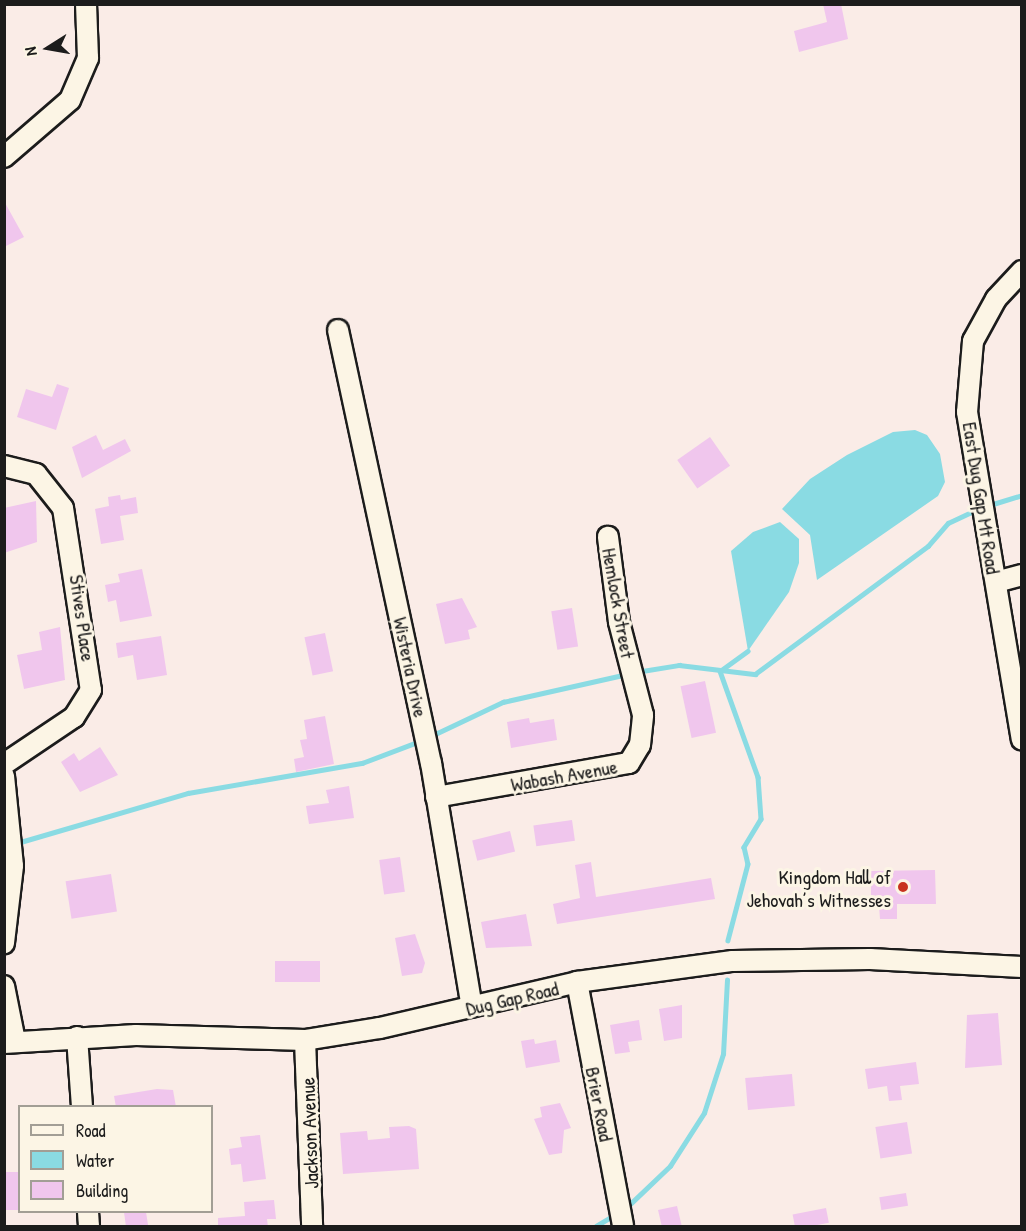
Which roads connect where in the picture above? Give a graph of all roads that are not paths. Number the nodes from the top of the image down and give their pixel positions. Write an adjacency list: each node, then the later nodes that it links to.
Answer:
1 (86, 4): 2 (street)
2 (4, 157)
3 (1022, 271): 8 (street, East Dug Gap Mt Road)
4 (338, 330): 13 (street, Wisteria Drive)
5 (4, 466): 11 (street, Stives Place)
6 (608, 537): 9 (street, Hemlock Street)
7 (1022, 575): 8 (street)
8 (996, 582): 10 (street, East Dug Gap Mt Road)
9 (631, 668): 13 (street, Wabash Avenue)
10 (1022, 739)
11 (4, 764)
12 (4, 776): 14 (street)
13 (436, 797): 18 (street, Wisteria Drive)
14 (5, 939)
15 (1022, 968): 16 (street, Dug Gap Road)
16 (577, 982): 18 (street, Dug Gap Road); 24 (street, Brier Road)
17 (4, 986): 21 (street)
18 (472, 1007): 20 (street, Dug Gap Road)
19 (77, 1037): 20 (street, Dug Gap Road); 21 (street, Dug Gap Road); 22 (street)
20 (305, 1040): 23 (street, Jackson Avenue)
21 (10, 1042)
22 (82, 1105)
23 (312, 1227)
24 (623, 1227)

